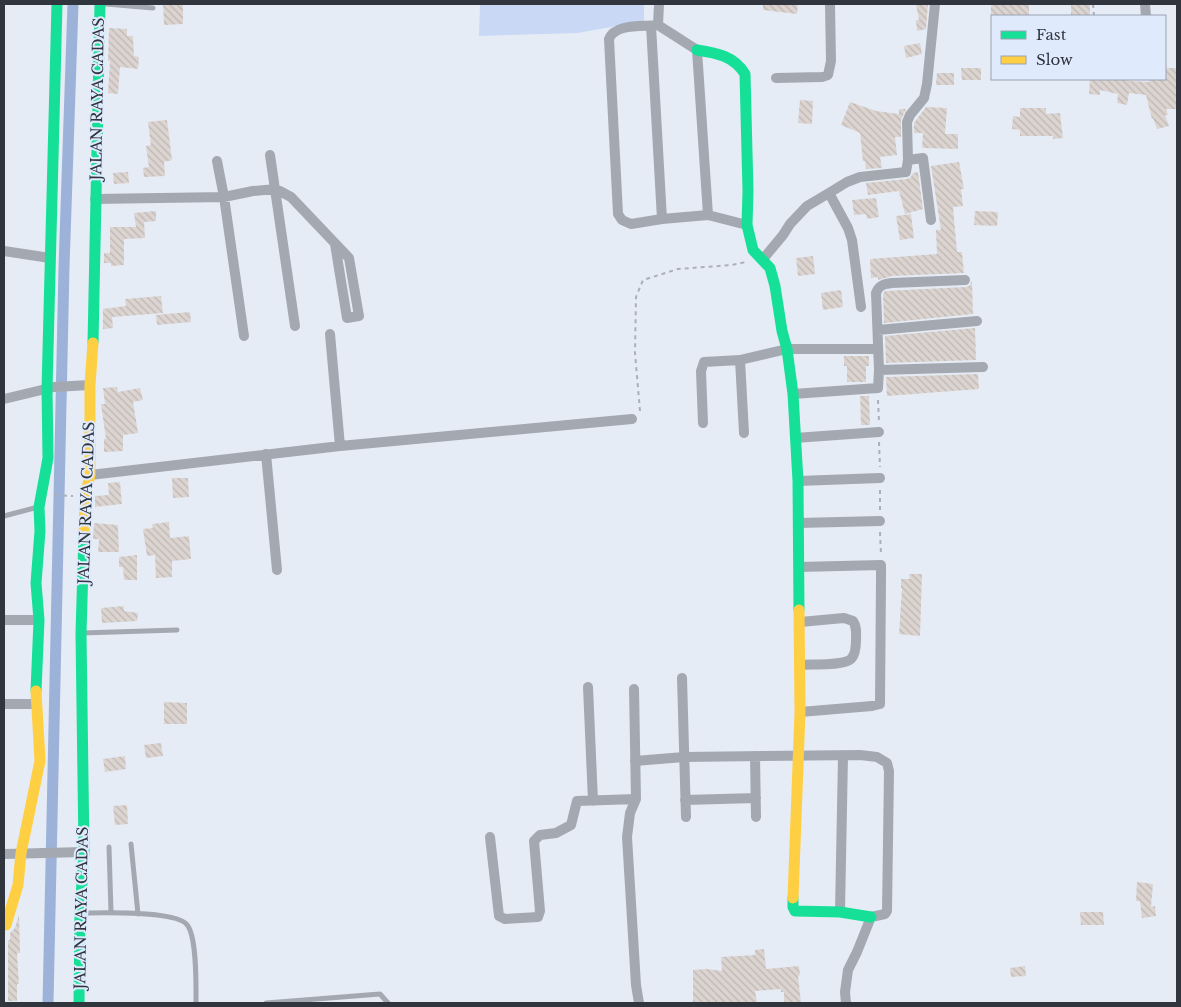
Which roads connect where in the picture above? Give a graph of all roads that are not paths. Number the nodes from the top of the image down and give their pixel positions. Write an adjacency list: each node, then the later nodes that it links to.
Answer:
1 (57, 4): 24 (street)
2 (100, 4): 17 (street, JALAN RAYA CADAS)
3 (106, 4): 7 (lane)
4 (659, 4): 8 (street)
5 (830, 4): 10 (street)
6 (936, 4): 12 (street)
7 (153, 8)
8 (655, 26): 9 (street); 19 (street); 19 (street)
9 (697, 50): 18 (street); 21 (street)
10 (776, 78)
11 (270, 156): 14 (street)
12 (908, 160): 15 (street); 20 (street)
13 (217, 161): 16 (street)
14 (276, 189): 16 (street); 22 (street); 29 (street)
15 (829, 193): 25 (street); 27 (street)
16 (224, 197): 17 (street); 32 (street)
17 (95, 199): 38 (street, JALAN RAYA CADAS)
18 (708, 215): 19 (street); 21 (street)
19 (662, 218)
20 (931, 220)
21 (747, 225): 25 (street)
22 (335, 244): 22 (street)
23 (4, 251): 24 (street)
24 (50, 258): 39 (street)
25 (762, 259): 34 (street)
26 (965, 280): 30 (street)
27 (861, 307)
28 (977, 321): 30 (street)
29 (295, 326)
30 (878, 330): 33 (street)
31 (330, 334): 47 (street)
32 (244, 336)
33 (878, 349): 34 (street); 37 (street)
34 (787, 350): 35 (street); 40 (street)
35 (740, 360): 43 (street); 45 (street)
36 (983, 367): 37 (street)
37 (879, 370): 40 (street)
38 (90, 385): 39 (street); 49 (street, JALAN RAYA CADAS)
39 (51, 388): 41 (street); 52 (street)
40 (793, 394): 46 (street)
41 (4, 399)
42 (632, 418): 47 (street)
43 (703, 423)
44 (879, 432): 46 (street)
45 (744, 433)
46 (795, 438): 51 (street)
47 (340, 446): 48 (street)
48 (266, 454): 49 (street); 57 (street)
49 (90, 475): 62 (street, JALAN RAYA CADAS)
50 (880, 478): 51 (street)
51 (798, 481): 55 (street)
52 (39, 507): 53 (lane); 59 (street)
53 (4, 516)
54 (880, 521): 55 (street)
55 (799, 523): 56 (street)
56 (799, 567): 60 (street); 69 (street)
57 (277, 570)
58 (4, 620): 59 (street)
59 (39, 620): 68 (street)
60 (800, 622): 63 (street); 63 (street)
61 (177, 630): 62 (lane)
62 (81, 633): 84 (street, JALAN RAYA CADAS)
63 (800, 665): 69 (street)
64 (682, 678): 73 (street)
65 (588, 687): 78 (street)
66 (634, 689): 74 (street)
67 (4, 704): 68 (street)
68 (36, 704): 85 (street)
69 (800, 712): 71 (street)
70 (755, 756): 71 (street); 73 (street); 75 (street)
71 (798, 756): 72 (street); 88 (street)
72 (843, 756): 88 (street); 91 (street)
73 (684, 757): 74 (street); 77 (street)
74 (636, 761): 76 (street)
75 (756, 798): 77 (street); 80 (street)
76 (636, 799): 78 (street); 98 (street)
77 (686, 800): 79 (street)
78 (593, 801): 81 (street)
79 (686, 817)
80 (756, 818)
81 (490, 837)
82 (131, 844): 90 (lane)
83 (109, 847): 87 (lane)
84 (78, 852): 85 (street); 89 (street, JALAN RAYA CADAS)
85 (27, 853): 86 (street); 92 (street)
86 (4, 854)
87 (111, 912): 89 (lane); 90 (lane)
88 (840, 912): 91 (street)
89 (80, 913): 94 (street, JALAN RAYA CADAS)
90 (138, 914): 95 (lane)
91 (871, 916): 99 (street)
92 (6, 925)
93 (297, 1002): 96 (lane); 97 (lane)
94 (79, 1003)
95 (196, 1003)
96 (266, 1003)
97 (388, 1003)
98 (639, 1003)
99 (846, 1003)

